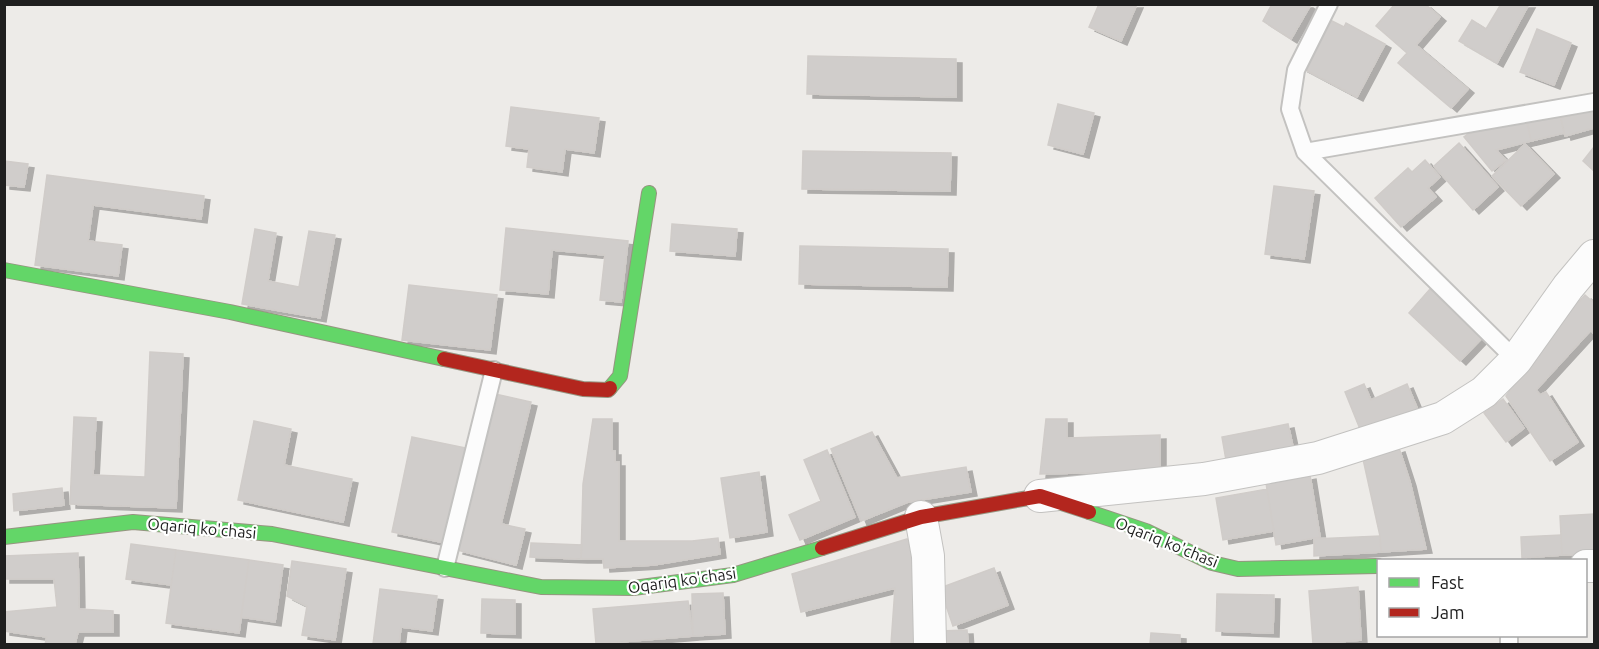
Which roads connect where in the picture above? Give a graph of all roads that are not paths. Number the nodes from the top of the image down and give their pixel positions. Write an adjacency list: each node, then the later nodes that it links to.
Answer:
1 (1329, 4): 3 (lane)
2 (1594, 102): 3 (lane)
3 (1305, 152): 7 (lane)
4 (649, 193): 8 (street)
5 (1594, 256): 7 (street)
6 (4, 270): 8 (street)
7 (1516, 360): 9 (street)
8 (494, 370): 13 (lane)
9 (1040, 496): 10 (street, Oqariq ko'chasi); 12 (street, Oqariq ko'chasi)
10 (921, 517): 13 (street, Oqariq ko'chasi); 14 (street)
11 (4, 537): 13 (street, Oqariq ko'chasi)
12 (1377, 566)
13 (445, 568)
14 (930, 645)

